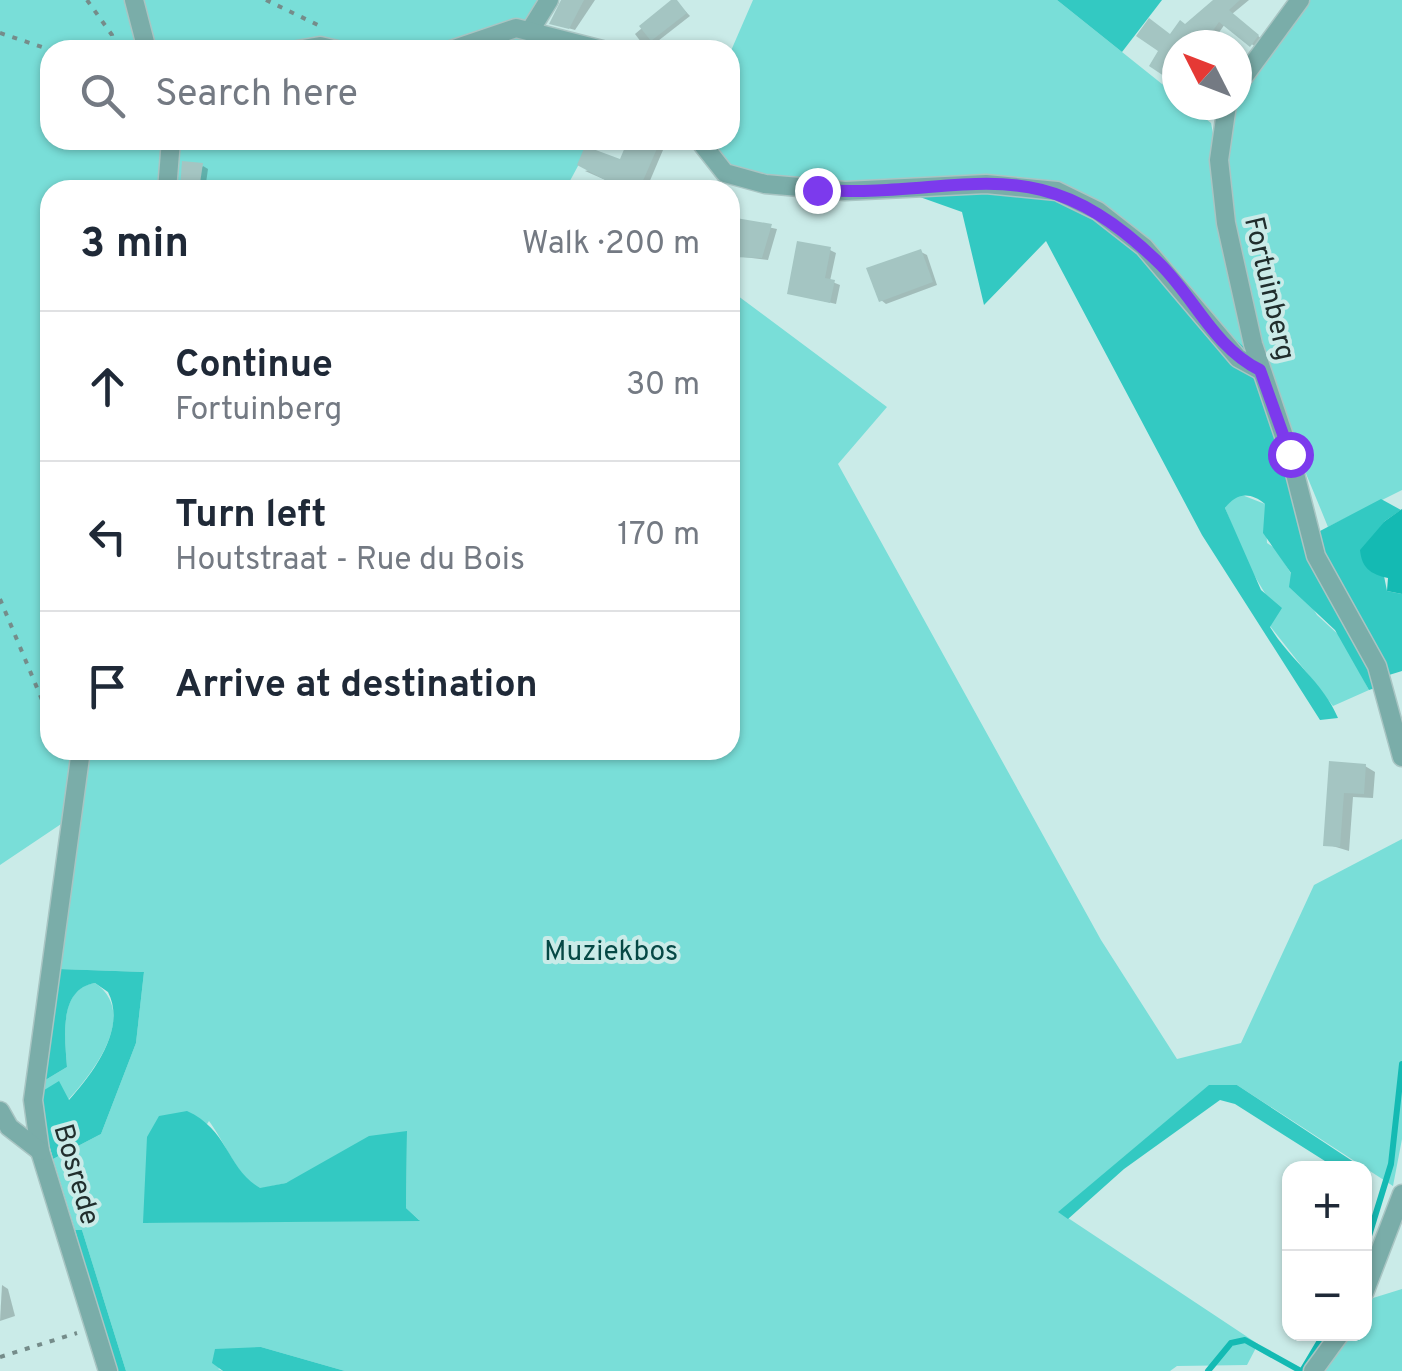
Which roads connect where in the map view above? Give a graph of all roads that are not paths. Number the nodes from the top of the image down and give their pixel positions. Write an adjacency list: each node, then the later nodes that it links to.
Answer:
1 (134, 0): 5 (street)
2 (549, 0): 4 (street)
3 (1300, 0): 8 (street)
4 (531, 29): 6 (street); 7 (street)
5 (144, 40)
6 (475, 40)
7 (568, 40)
8 (1252, 66)
9 (1222, 120): 13 (street, Fortuinberg)
10 (174, 150): 12 (street)
11 (707, 150): 13 (street)
12 (168, 180)
13 (1260, 370): 14 (street, Fortuinberg)
14 (1402, 757)
15 (79, 760): 17 (street, Bosrede)
16 (0, 1111): 17 (street)
17 (40, 1151): 21 (street, Bosrede)
18 (1402, 1194): 19 (street)
19 (1372, 1273)
20 (1335, 1341): 22 (street)
21 (108, 1371)
22 (1312, 1371)

